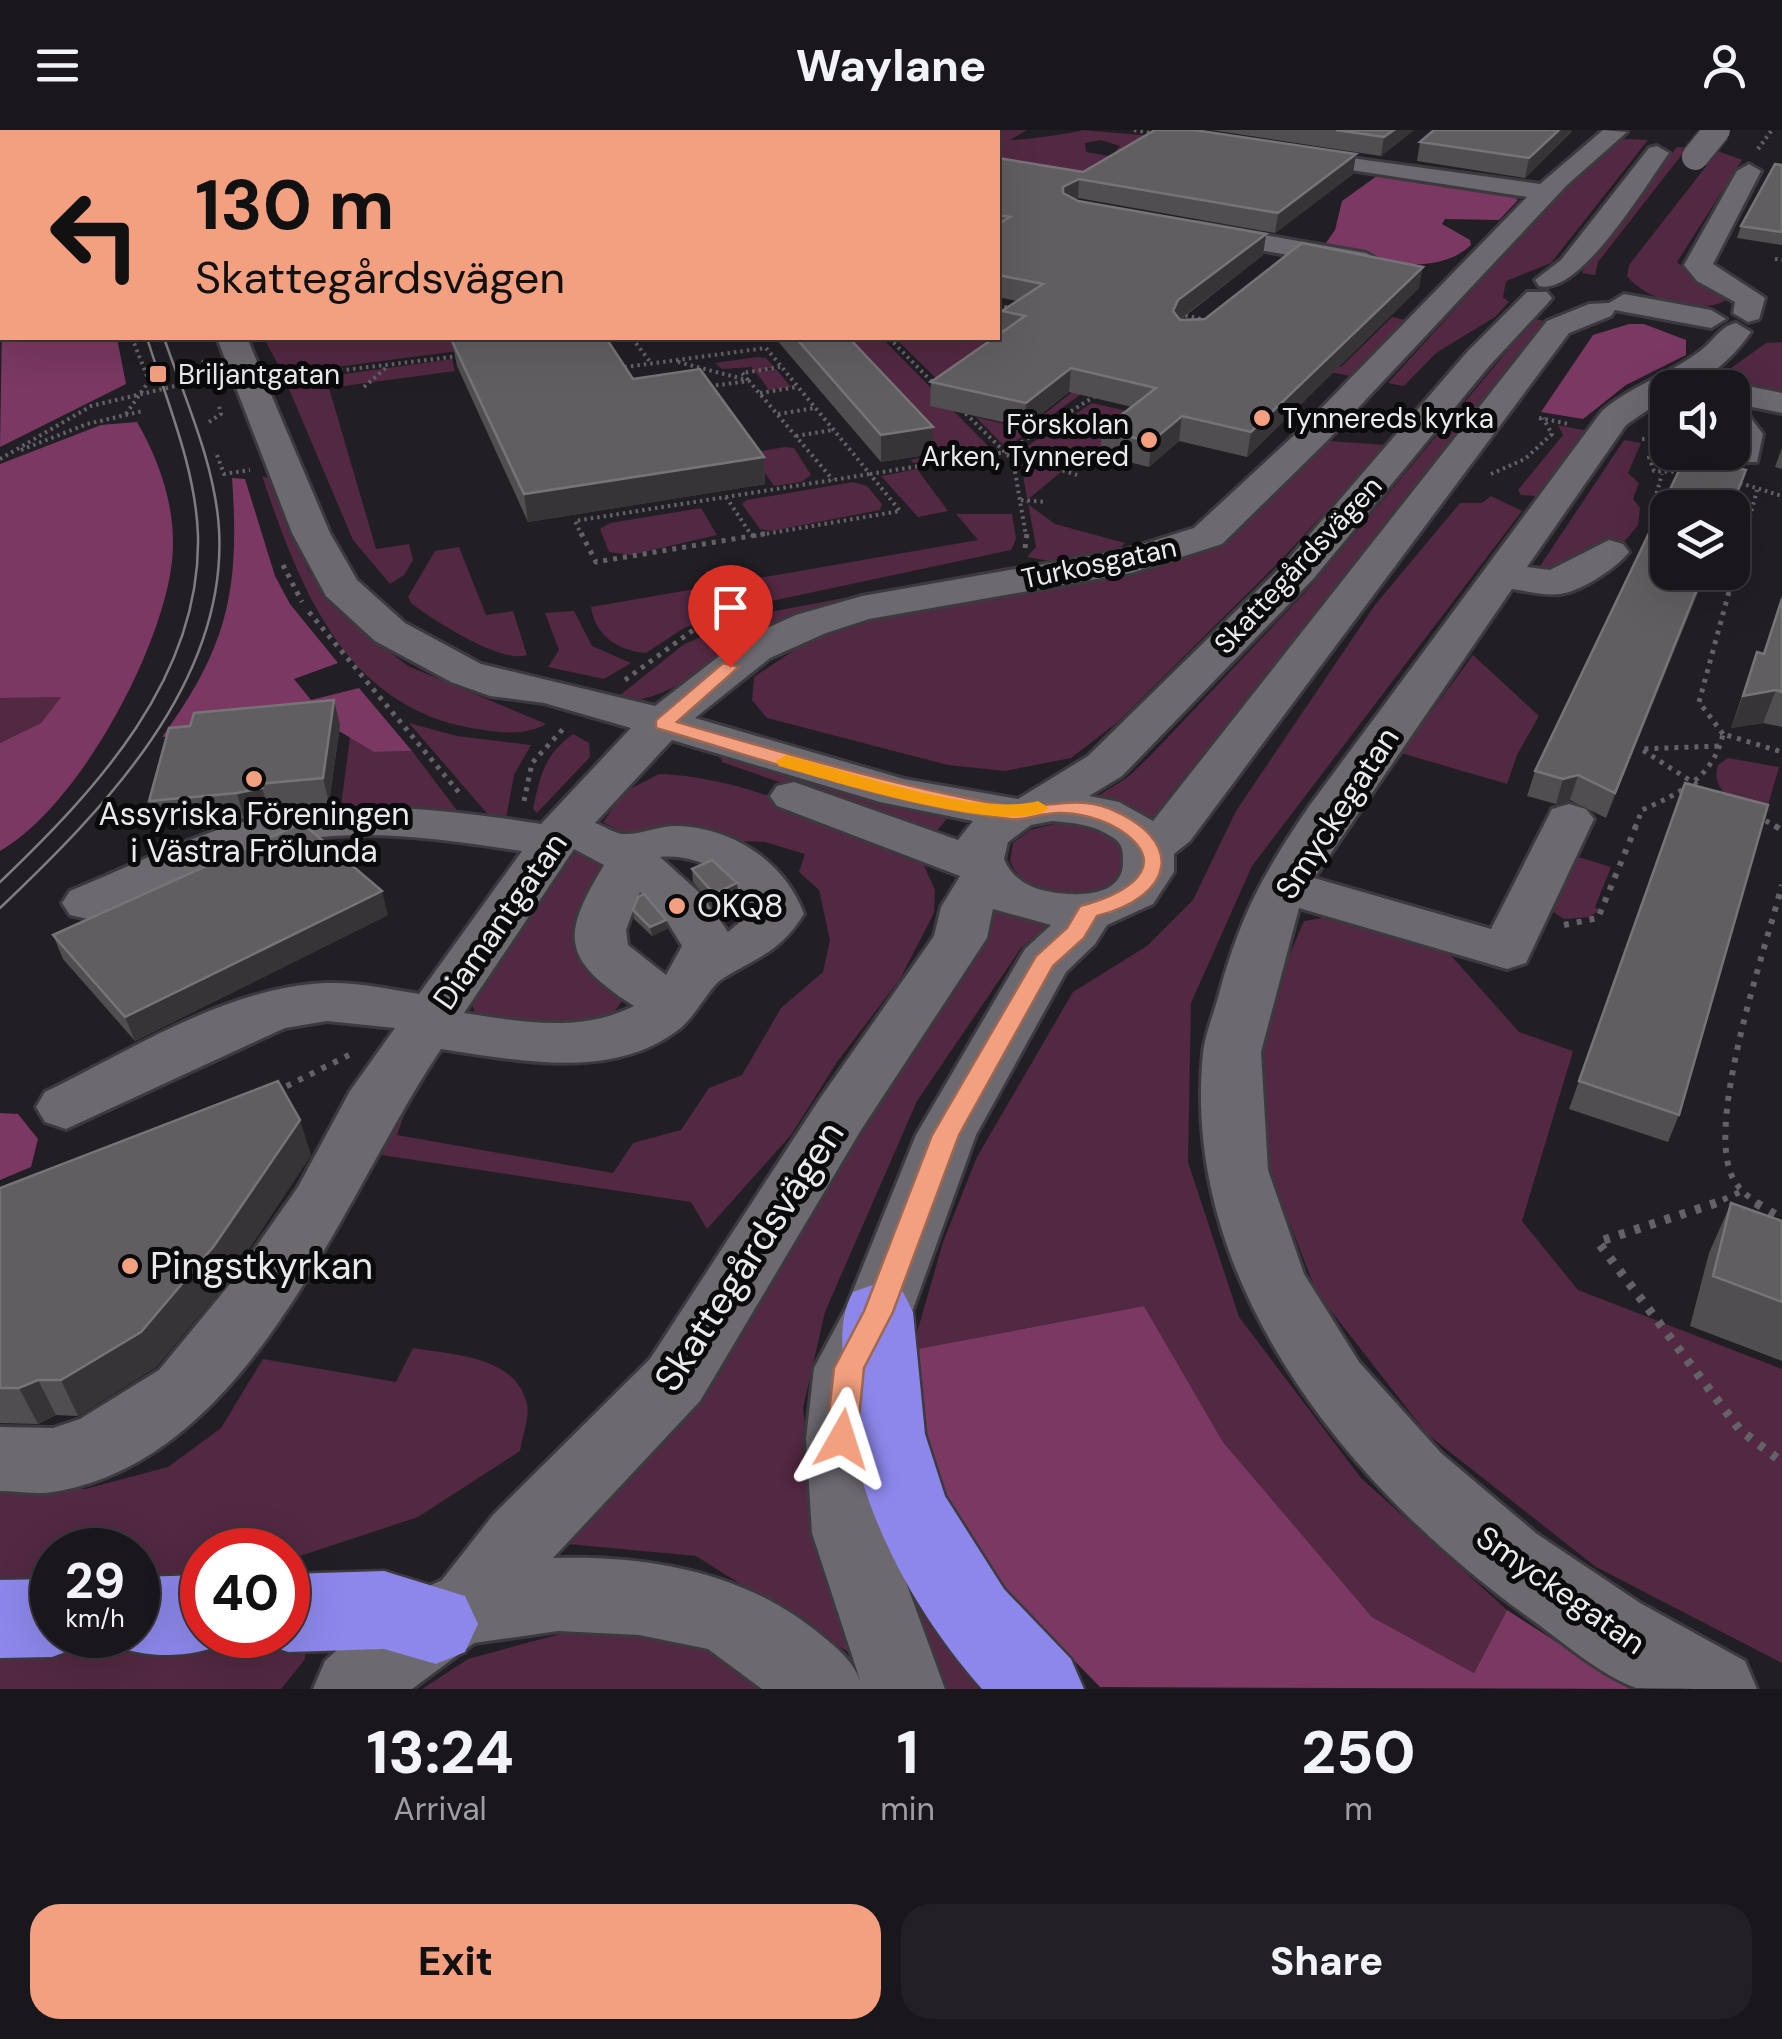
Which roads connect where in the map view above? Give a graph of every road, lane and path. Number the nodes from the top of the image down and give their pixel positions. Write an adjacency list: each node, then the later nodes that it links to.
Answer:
1 (1134, 130): 6 (path)
2 (1675, 130): 20 (street, Skattegårdsvägen)
3 (1717, 130): 12 (street, bridge)
4 (1570, 133): 5 (street)
5 (1611, 135): 11 (street, Turkosgatan)
6 (1152, 142)
7 (1252, 147): 9 (street)
8 (1411, 149): 9 (street)
9 (1387, 168): 11 (street)
10 (1749, 170): 26 (street)
11 (1544, 182): 19 (street, Turkosgatan)
12 (1673, 184)
13 (1173, 227): 16 (street)
14 (1775, 259): 15 (path)
15 (1782, 260)
16 (1289, 263): 17 (street); 25 (street)
17 (1387, 265)
18 (1424, 272): 19 (street)
19 (1462, 278): 85 (street, Turkosgatan)
20 (1543, 289): 21 (street); 91 (street, Skattegårdsvägen)
21 (1613, 295): 26 (street); 95 (street, Skattegårdsvägen)
22 (1000, 306): 23 (path)
23 (1016, 309)
24 (1172, 313): 25 (path)
25 (1206, 320)
26 (1748, 324): 37 (street, Smyckegatan)
27 (133, 340): 45 (path)
28 (634, 340): 33 (path)
29 (891, 340): 64 (path)
30 (221, 346): 40 (path); 85 (street)
31 (476, 354): 34 (path)
32 (671, 360): 33 (path); 35 (path); 39 (path)
33 (651, 363): 36 (path)
34 (389, 365): 38 (path); 42 (path)
35 (781, 367): 39 (path); 41 (path)
36 (615, 368)
37 (1703, 370)
38 (296, 376)
39 (749, 381): 44 (path); 47 (path)
40 (192, 382): 43 (path); 45 (path)
41 (798, 387): 47 (path); 51 (path)
42 (364, 388)
43 (195, 389)
44 (692, 389)
45 (143, 390): 53 (path); 65 (path)
46 (1103, 391): 64 (path)
47 (760, 393): 54 (path)
48 (1650, 394): 83 (street, Smyckegatan)
49 (1750, 397): 50 (street)
50 (1782, 403)
51 (816, 408): 54 (path); 58 (path)
52 (144, 412): 53 (path)
53 (126, 414): 65 (path)
54 (778, 414): 59 (path)
55 (219, 415): 56 (path)
56 (210, 422)
57 (1580, 426): 74 (path)
58 (834, 430): 59 (path); 71 (path)
59 (796, 436): 75 (path)
60 (1636, 438): 61 (path)
61 (1647, 439): 62 (path); 63 (path)
62 (1650, 439)
63 (1650, 441)
64 (1006, 452): 71 (path); 73 (path)
65 (12, 454): 67 (path)
66 (216, 455): 68 (path)
67 (0, 459)
68 (251, 470)
69 (1656, 470): 72 (path)
70 (1693, 470): 72 (path)
71 (871, 474): 75 (path); 81 (path)
72 (1662, 474): 76 (path)
73 (1077, 475)
74 (1479, 478)
75 (833, 480): 78 (path)
76 (1658, 490)
77 (1782, 496): 84 (path)
78 (726, 497): 81 (path); 81 (path)
79 (1021, 500): 80 (path)
80 (1046, 502)
81 (752, 536)
82 (1610, 552): 83 (street)
83 (1501, 575): 99 (street, Smyckegatan)
84 (1723, 734): 86 (path); 87 (path)
85 (651, 735): 91 (street); 94 (street, Diamantgatan); 97 (street)
86 (1722, 746): 88 (path); 88 (path)
87 (1782, 752)
88 (1698, 786): 89 (path); 102 (path)
89 (1714, 794)
90 (1746, 808): 93 (path)
91 (1026, 811): 95 (street); 97 (street, Skattegårdsvägen)
92 (1568, 819): 102 (street)
93 (1782, 830)
94 (558, 835): 96 (street); 100 (street); 104 (street, Diamantgatan)
95 (1150, 849): 101 (street, Skattegårdsvägen)
96 (625, 856): 103 (street); 103 (street); 103 (street)
97 (983, 871): 101 (street, Skattegårdsvägen); 112 (street, Skattegårdsvägen)
98 (1782, 885): 106 (path)
99 (1286, 886): 102 (street); 119 (street, Smyckegatan)
100 (88, 904)
101 (1088, 911): 108 (street)
102 (1522, 918)
103 (686, 985): 104 (street)
104 (430, 1022): 105 (street); 109 (street, Diamantgatan)
105 (66, 1107)
106 (1740, 1192): 107 (path); 110 (path)
107 (1782, 1218)
108 (878, 1312): 117 (street); 118 (highway)
109 (0, 1459)
110 (1782, 1462)
111 (310, 1612): 112 (highway)
112 (453, 1615): 115 (street); 116 (street)
113 (30, 1618): 114 (highway)
114 (0, 1619)
115 (354, 1689)
116 (823, 1689)
117 (904, 1689)
118 (1041, 1689)
119 (1716, 1689)

